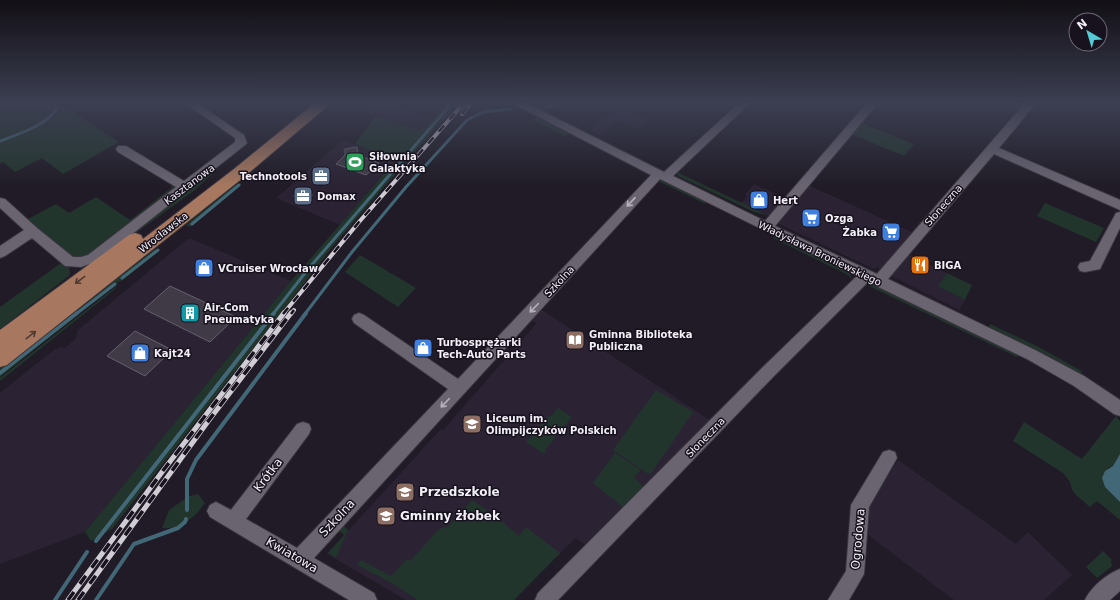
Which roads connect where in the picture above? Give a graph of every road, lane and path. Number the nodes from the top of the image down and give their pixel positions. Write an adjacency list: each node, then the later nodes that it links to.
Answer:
1 (232, 131): 11 (street, Kasztanowa)
2 (275, 131): 21 (main road, Wrocławska, one-way to 21)
3 (290, 131): 22 (main road, Wrocławska, one-way to 3)
4 (574, 131): 10 (street, Władysława Broniewskiego)
5 (712, 131): 10 (street, Szkolna)
6 (849, 131): 15 (street)
7 (1007, 131): 8 (street, Słoneczna)
8 (992, 148): 13 (street); 19 (street, Słoneczna)
9 (122, 149): 11 (street)
10 (661, 175): 15 (street, Władysława Broniewskiego); 23 (street, Szkolna, one-way to 23)
11 (184, 187): 16 (street, Kasztanowa)
12 (1, 202): 16 (street)
13 (1120, 206)
14 (1120, 216): 18 (street)
15 (767, 227): 19 (street, Władysława Broniewskiego)
16 (32, 231): 17 (street)
17 (0, 253)
18 (1085, 267)
19 (873, 278): 24 (street, Władysława Broniewskiego); 32 (street, Słoneczna)
20 (359, 319): 23 (street)
21 (0, 341)
22 (0, 359)
23 (459, 388): 29 (street, Szkolna, one-way to 29)
24 (1119, 407)
25 (304, 429): 28 (street, Krótka)
26 (889, 458): 33 (street, Ogrodowa)
27 (216, 511): 28 (street, Kwiatowa)
28 (233, 521): 29 (street, Kwiatowa)
29 (299, 560): 31 (street, Kwiatowa)
30 (1120, 578): 34 (street)
31 (367, 600)
32 (545, 600)
33 (838, 600)
34 (1095, 600)

